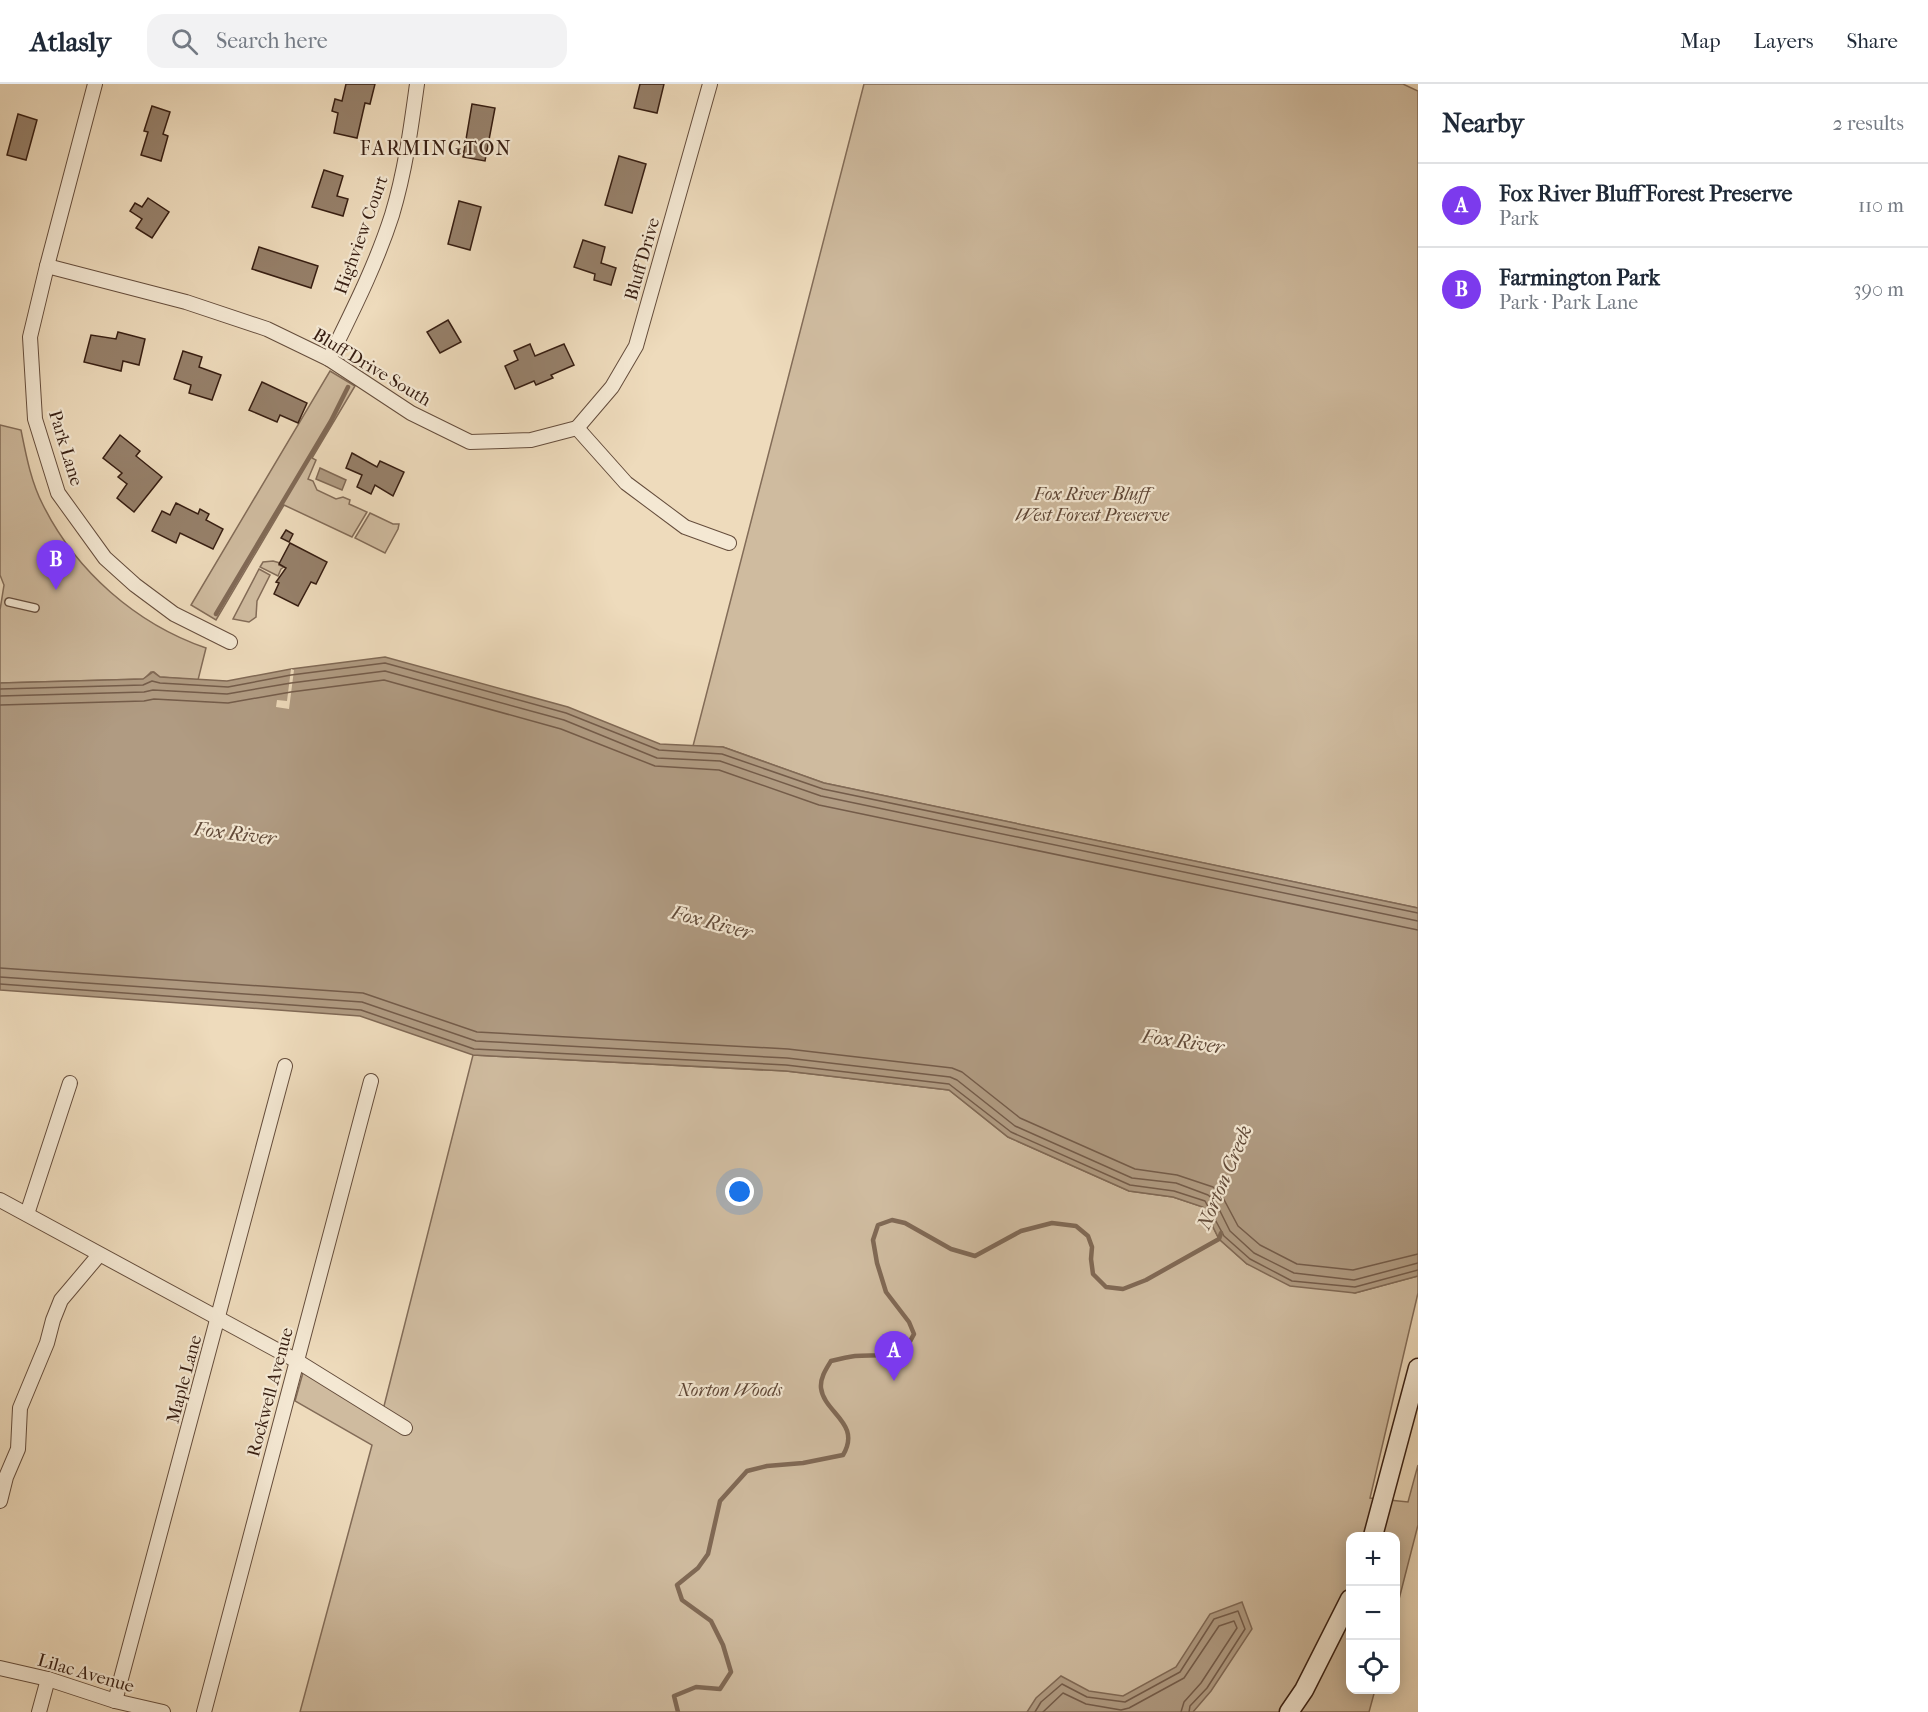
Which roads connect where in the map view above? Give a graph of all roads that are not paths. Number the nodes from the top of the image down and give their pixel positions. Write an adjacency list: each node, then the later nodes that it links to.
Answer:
1 (94, 84): 4 (street, Park Lane)
2 (417, 84): 5 (street, Highview Court)
3 (710, 84): 6 (street, Bluff Drive)
4 (47, 266): 5 (street, Bluff Drive South); 10 (street, Park Lane)
5 (329, 358): 6 (street, Bluff Drive South)
6 (577, 428): 7 (street)
7 (729, 543)
8 (9, 602): 9 (lane)
9 (35, 608)
10 (230, 642)
11 (285, 1066): 17 (street, Maple Lane)
12 (371, 1081): 18 (street, Rockwell Avenue)
13 (70, 1083): 15 (street)
14 (0, 1200): 15 (street)
15 (27, 1214): 16 (street)
16 (99, 1255): 17 (street); 21 (street)
17 (219, 1318): 18 (street); 26 (street, Maple Lane)
18 (297, 1361): 20 (street); 29 (street, Rockwell Avenue)
19 (1418, 1368): 22 (main road)
20 (405, 1428)
21 (0, 1501)
22 (1374, 1532)
23 (1346, 1607): 30 (main road)
24 (0, 1668): 25 (street, Lilac Avenue)
25 (48, 1679): 26 (street, Lilac Avenue); 27 (street)
26 (115, 1701): 28 (street, Lilac Avenue)
27 (39, 1712)
28 (163, 1712)
29 (204, 1712)
30 (1289, 1712)

